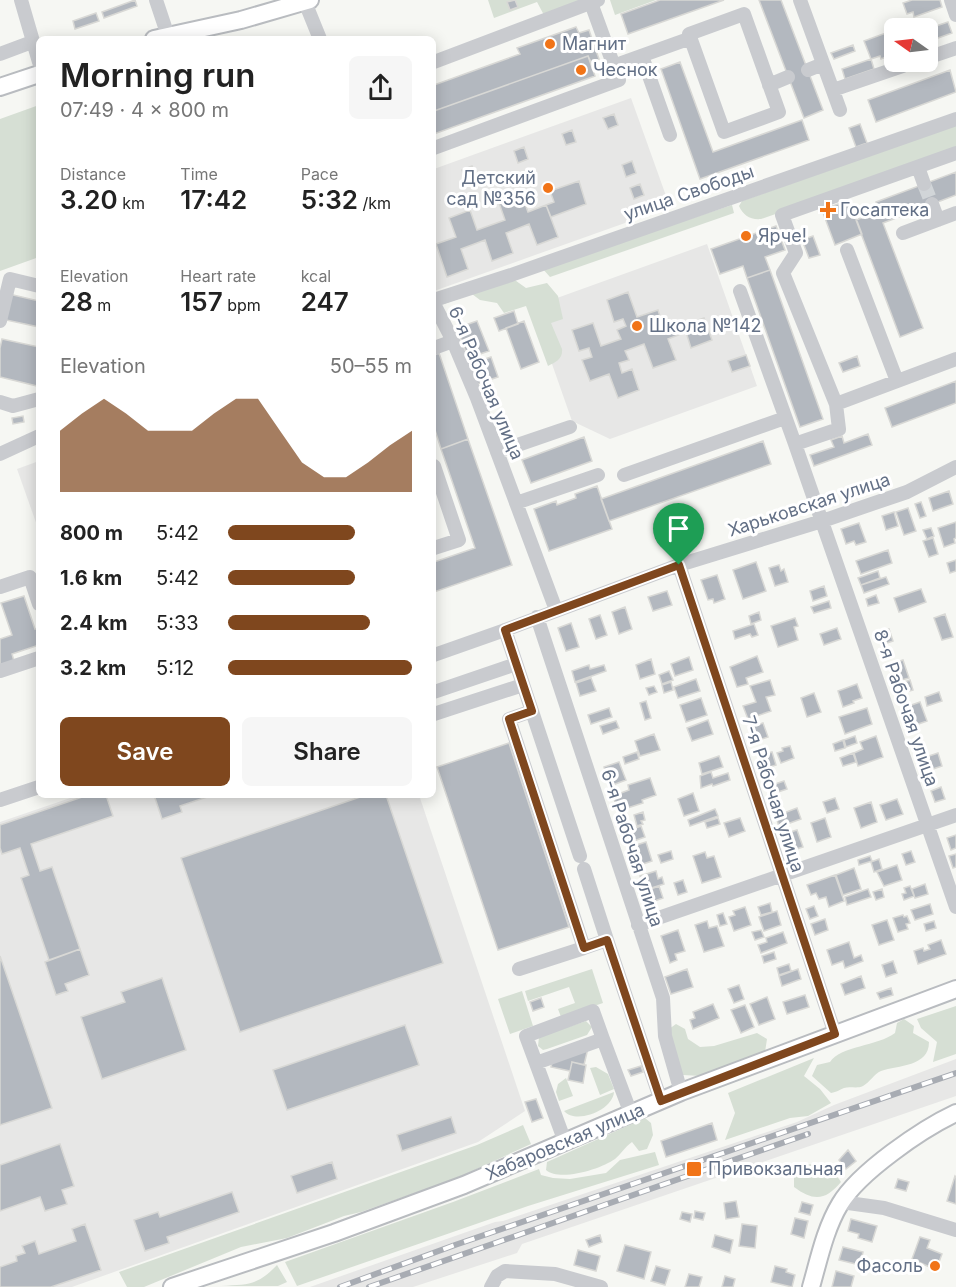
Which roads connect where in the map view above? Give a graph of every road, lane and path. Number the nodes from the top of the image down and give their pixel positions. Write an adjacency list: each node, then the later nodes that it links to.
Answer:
1 (21, 0): 12 (street)
2 (156, 0): 8 (street)
3 (801, 0): 19 (street)
4 (951, 0): 7 (street)
5 (308, 1): 9 (main road); 10 (street)
6 (594, 1): 18 (street); 20 (street)
7 (956, 15)
8 (161, 36)
9 (166, 36)
10 (319, 36)
11 (691, 38): 17 (street); 25 (street); 25 (street)
12 (32, 42): 14 (street); 15 (street)
13 (956, 48): 16 (street)
14 (36, 53)
15 (0, 54)
16 (938, 54)
17 (642, 56): 20 (street); 30 (street)
18 (436, 61)
19 (823, 64): 21 (street); 27 (street)
20 (613, 66): 31 (street)
21 (807, 70)
22 (886, 72): 27 (street)
23 (36, 75): 26 (main road)
24 (788, 77): 25 (street)
25 (769, 85)
26 (0, 87)
27 (833, 90): 28 (street)
28 (840, 110)
29 (956, 119): 42 (street, улица Свободы)
30 (670, 135)
31 (436, 147)
32 (956, 153): 33 (street)
33 (918, 167): 34 (street); 51 (street)
34 (924, 184)
35 (932, 204): 37 (street)
36 (956, 213): 37 (street)
37 (938, 220): 38 (street)
38 (903, 233)
39 (847, 250): 48 (street)
40 (36, 285): 44 (street)
41 (740, 291): 52 (street, 8-я Рабочая улица)
42 (436, 301)
43 (436, 306): 45 (street, 6-я Рабочая улица)
44 (0, 321)
45 (453, 341): 46 (street); 56 (street, 6-я Рабочая улица)
46 (436, 347)
47 (956, 359): 48 (street)
48 (897, 381): 51 (street)
49 (36, 400): 50 (street)
50 (0, 402)
51 (836, 404): 55 (street)
52 (785, 418): 55 (street, 8-я Рабочая улица); 61 (street)
53 (570, 427): 56 (street)
54 (36, 437): 57 (street)
55 (795, 444): 63 (street, 8-я Рабочая улица)
56 (497, 452): 62 (street, 6-я Рабочая улица)
57 (1, 453)
58 (956, 467): 63 (street, Харьковская улица)
59 (436, 472): 64 (street)
60 (597, 475): 62 (street)
61 (624, 475)
62 (516, 503): 68 (street, 6-я Рабочая улица)
63 (822, 521): 65 (street, Харьковская улица); 82 (street, 8-я Рабочая улица)
64 (436, 548)
65 (679, 565): 68 (street, Харьковская улица); 83 (street, 7-я Рабочая улица)
66 (0, 586): 67 (street)
67 (36, 595)
68 (556, 610): 69 (street, Харьковская улица)
69 (537, 618): 70 (street, Харьковская улица); 85 (street, 6-я Рабочая улица)
70 (505, 630): 71 (street, Харьковская улица); 73 (street)
71 (436, 654)
72 (36, 659): 74 (street)
73 (516, 664): 75 (street); 76 (street)
74 (0, 671)
75 (523, 685): 77 (street); 78 (street)
76 (436, 691)
77 (532, 711): 86 (street); 87 (street)
78 (436, 713)
79 (36, 788): 80 (street)
80 (0, 800)
81 (956, 815): 82 (street)
82 (927, 825): 83 (street); 84 (street, 8-я Рабочая улица)
83 (781, 876): 85 (street); 90 (street, 7-я Рабочая улица)
84 (956, 907)
85 (638, 925): 93 (street, 6-я Рабочая улица)
86 (607, 940): 87 (street); 94 (street)
87 (584, 948): 88 (street)
88 (519, 969)
89 (956, 989): 90 (main road, Хабаровская улица)
90 (835, 1034): 93 (main road, Хабаровская улица)
91 (603, 1039): 92 (street); 92 (street); 96 (street)
92 (536, 1063): 97 (street)
93 (681, 1092): 94 (main road, Хабаровская улица)
94 (661, 1101): 96 (main road, Хабаровская улица)
95 (956, 1113): 98 (main road)
96 (631, 1114): 97 (main road, Хабаровская улица)
97 (565, 1142): 100 (main road, Хабаровская улица)
98 (841, 1202): 99 (street); 103 (main road)
99 (956, 1230)
100 (172, 1287)
101 (491, 1287): 102 (street)
102 (602, 1287)
103 (811, 1287)

